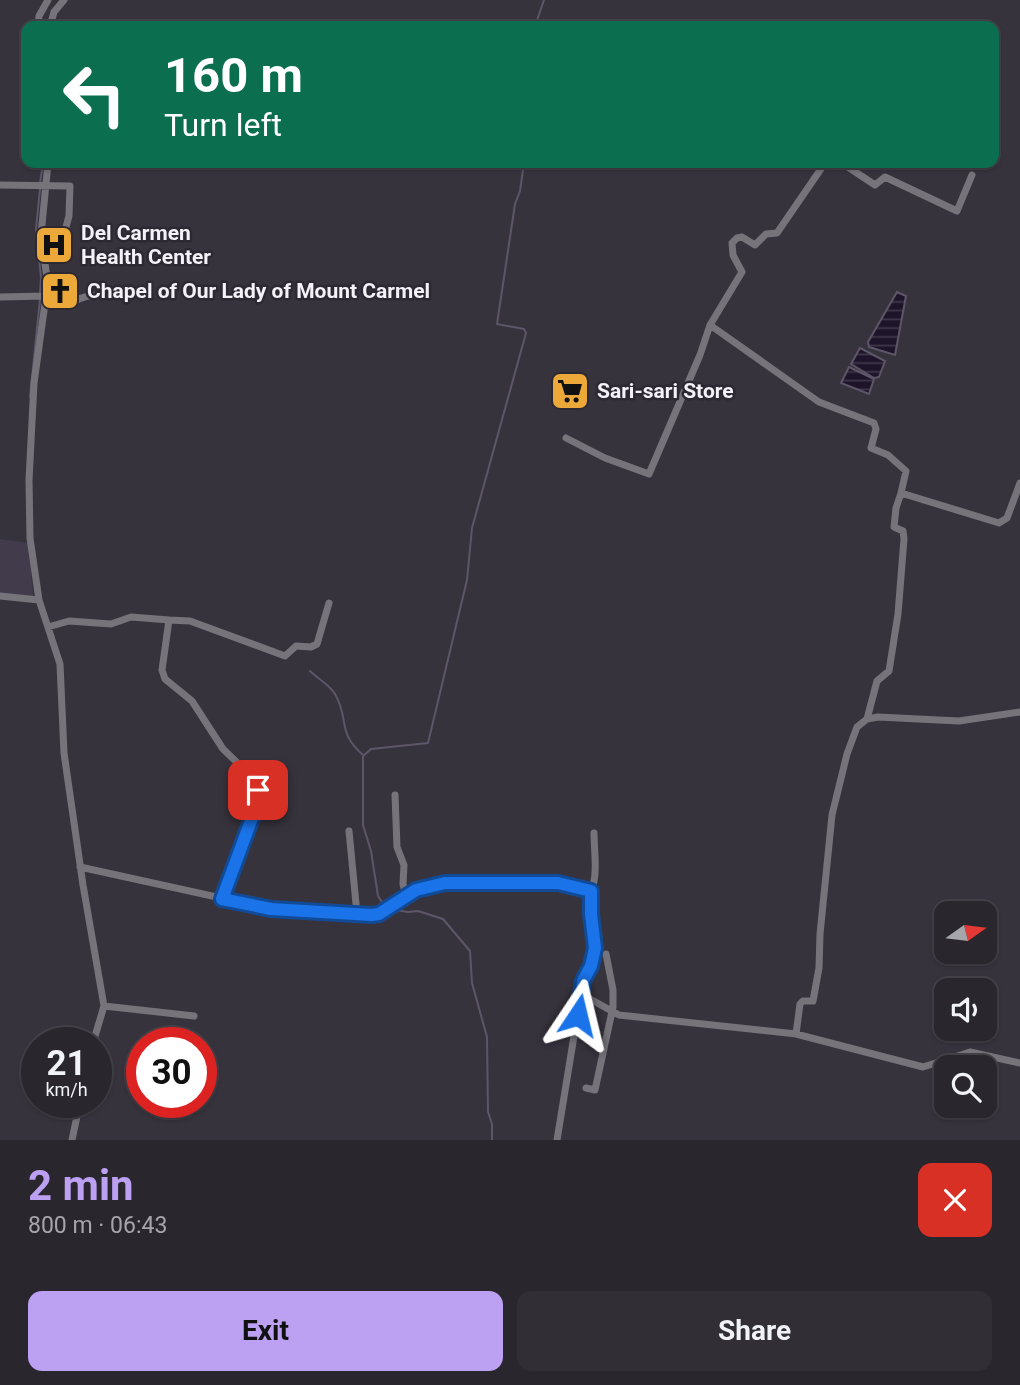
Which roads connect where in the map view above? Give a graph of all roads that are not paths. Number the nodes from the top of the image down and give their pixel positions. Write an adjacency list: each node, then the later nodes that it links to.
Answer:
1 (48, 0): 3 (street)
2 (64, 0): 4 (street)
3 (38, 21)
4 (51, 21)
5 (48, 168): 10 (street)
6 (822, 168): 15 (street)
7 (849, 168): 8 (street)
8 (972, 175)
9 (0, 185): 10 (street)
10 (47, 185): 11 (street); 14 (street)
11 (63, 251)
12 (125, 295): 14 (street)
13 (0, 297): 14 (street)
14 (46, 298): 20 (street)
15 (709, 325): 16 (street); 18 (street)
16 (566, 438)
17 (1020, 483): 18 (street)
18 (901, 493): 25 (street)
19 (0, 596): 20 (street)
20 (39, 600): 23 (street)
21 (329, 603): 22 (street)
22 (169, 620): 23 (street); 32 (street)
23 (48, 627): 29 (street)
24 (1020, 712): 25 (street)
25 (867, 719): 40 (street)
26 (395, 795): 31 (street)
27 (349, 831): 33 (street)
28 (594, 833): 30 (street)
29 (80, 867): 32 (street); 36 (street)
30 (591, 891): 31 (street); 35 (street)
31 (406, 895): 33 (street)
32 (222, 899): 33 (street)
33 (357, 914)
34 (606, 954): 37 (street)
35 (581, 994): 37 (street); 45 (street)
36 (104, 1006): 38 (street); 39 (street)
37 (608, 1011): 40 (street); 42 (street)
38 (194, 1016)
39 (98, 1027)
40 (796, 1034): 41 (street)
41 (1020, 1063)
42 (586, 1088)
43 (77, 1118): 44 (street)
44 (72, 1140)
45 (557, 1140)

